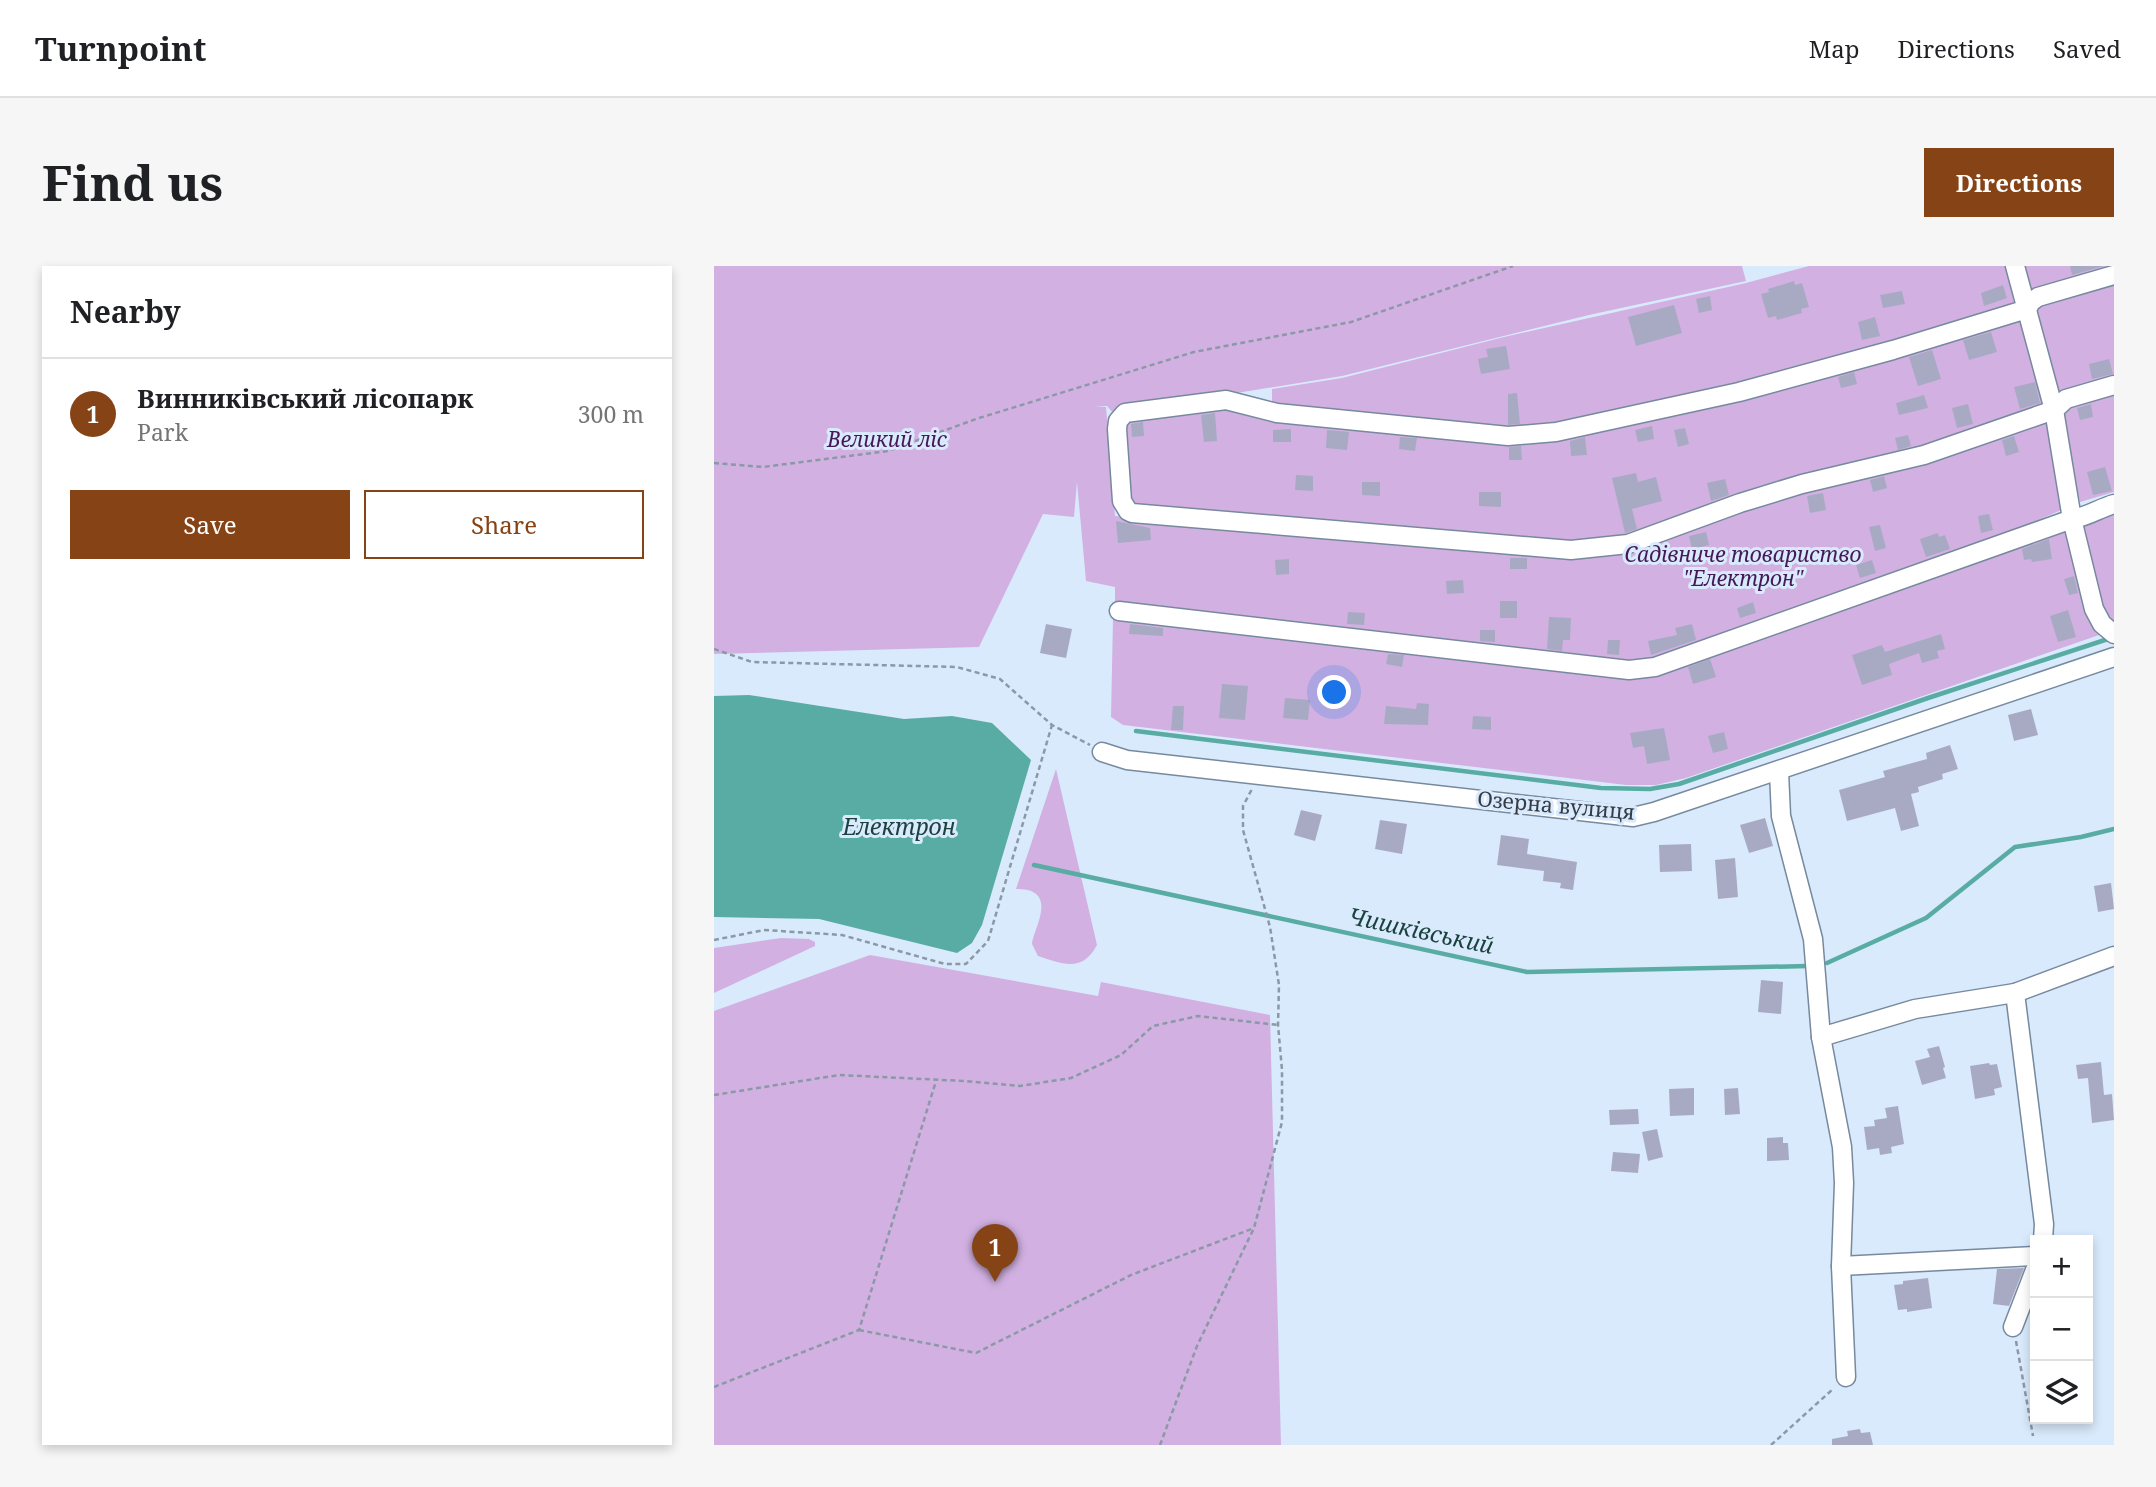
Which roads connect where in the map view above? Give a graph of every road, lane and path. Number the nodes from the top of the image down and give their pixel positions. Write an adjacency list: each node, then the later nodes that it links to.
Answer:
1 (1513, 266): 7 (path)
2 (2015, 266): 4 (street)
3 (2114, 275): 4 (street)
4 (2027, 309): 6 (street); 6 (street)
5 (2114, 386): 6 (street)
6 (2054, 410): 9 (street)
7 (714, 463)
8 (2114, 504): 9 (street)
9 (2072, 519): 10 (street); 11 (street)
10 (1119, 611)
11 (2114, 634)
12 (714, 649): 14 (path)
13 (2114, 657): 16 (street, Озерна вулиця)
14 (1052, 725): 15 (path); 18 (path)
15 (1102, 752): 17 (street, Озерна вулиця)
16 (1779, 772): 17 (street, Озерна вулиця); 22 (street)
17 (1264, 774): 21 (path)
18 (714, 940)
19 (2114, 956): 20 (street)
20 (2015, 993): 22 (street); 26 (street)
21 (1278, 1025): 23 (path); 25 (path)
22 (1821, 1037): 28 (street)
23 (936, 1079): 24 (path); 31 (path)
24 (714, 1095)
25 (1254, 1228): 31 (path); 35 (path)
26 (2043, 1235)
27 (2030, 1256): 28 (street)
28 (1841, 1266): 32 (street)
29 (2030, 1283): 30 (street)
30 (2013, 1327): 34 (path)
31 (859, 1330): 33 (path)
32 (1846, 1377): 36 (path)
33 (714, 1387)
34 (2033, 1436)
35 (1160, 1445)
36 (1771, 1445)

